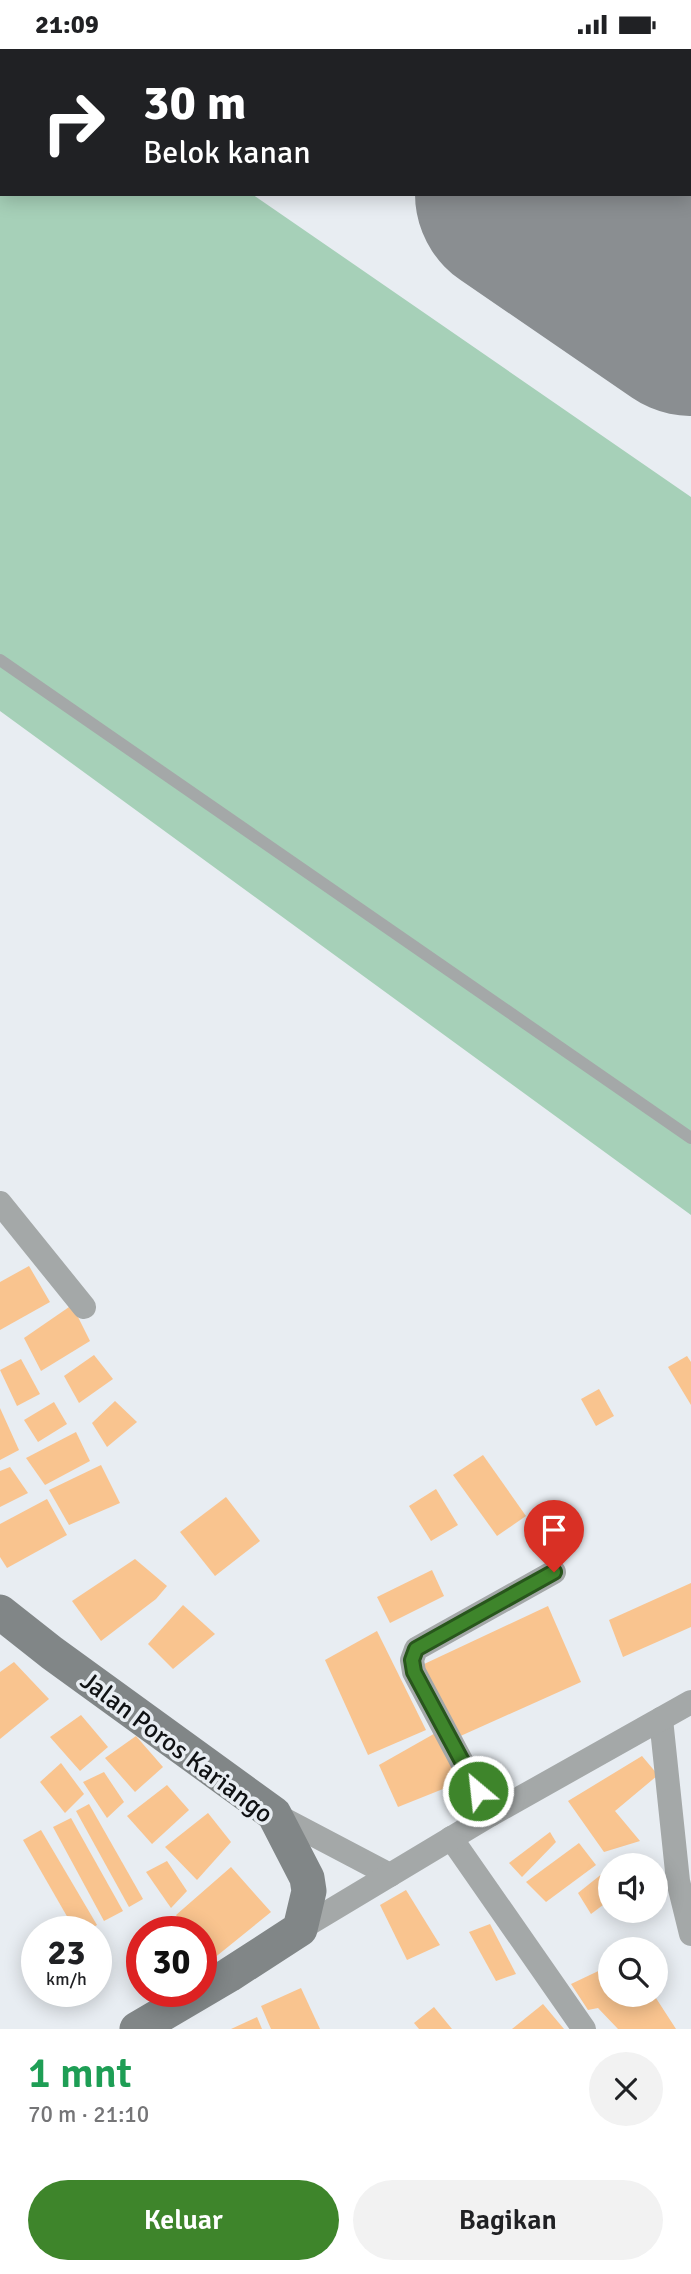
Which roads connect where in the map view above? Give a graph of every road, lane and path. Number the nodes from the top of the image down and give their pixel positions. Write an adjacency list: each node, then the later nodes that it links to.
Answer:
1 (0, 660): 2 (lane)
2 (691, 1138)
3 (0, 1203): 4 (street)
4 (84, 1307)
5 (554, 1572): 10 (street)
6 (0, 1612): 9 (main road, Jalan Poros Kariango)
7 (691, 1702): 8 (street)
8 (661, 1719): 10 (street); 14 (street)
9 (274, 1814): 12 (street); 13 (main road, Jalan Poros Kariango)
10 (490, 1815): 11 (street)
11 (451, 1838): 12 (street); 16 (street)
12 (390, 1875): 13 (street)
13 (300, 1929): 15 (main road)
14 (691, 1934)
15 (137, 2029)
16 (584, 2029)

